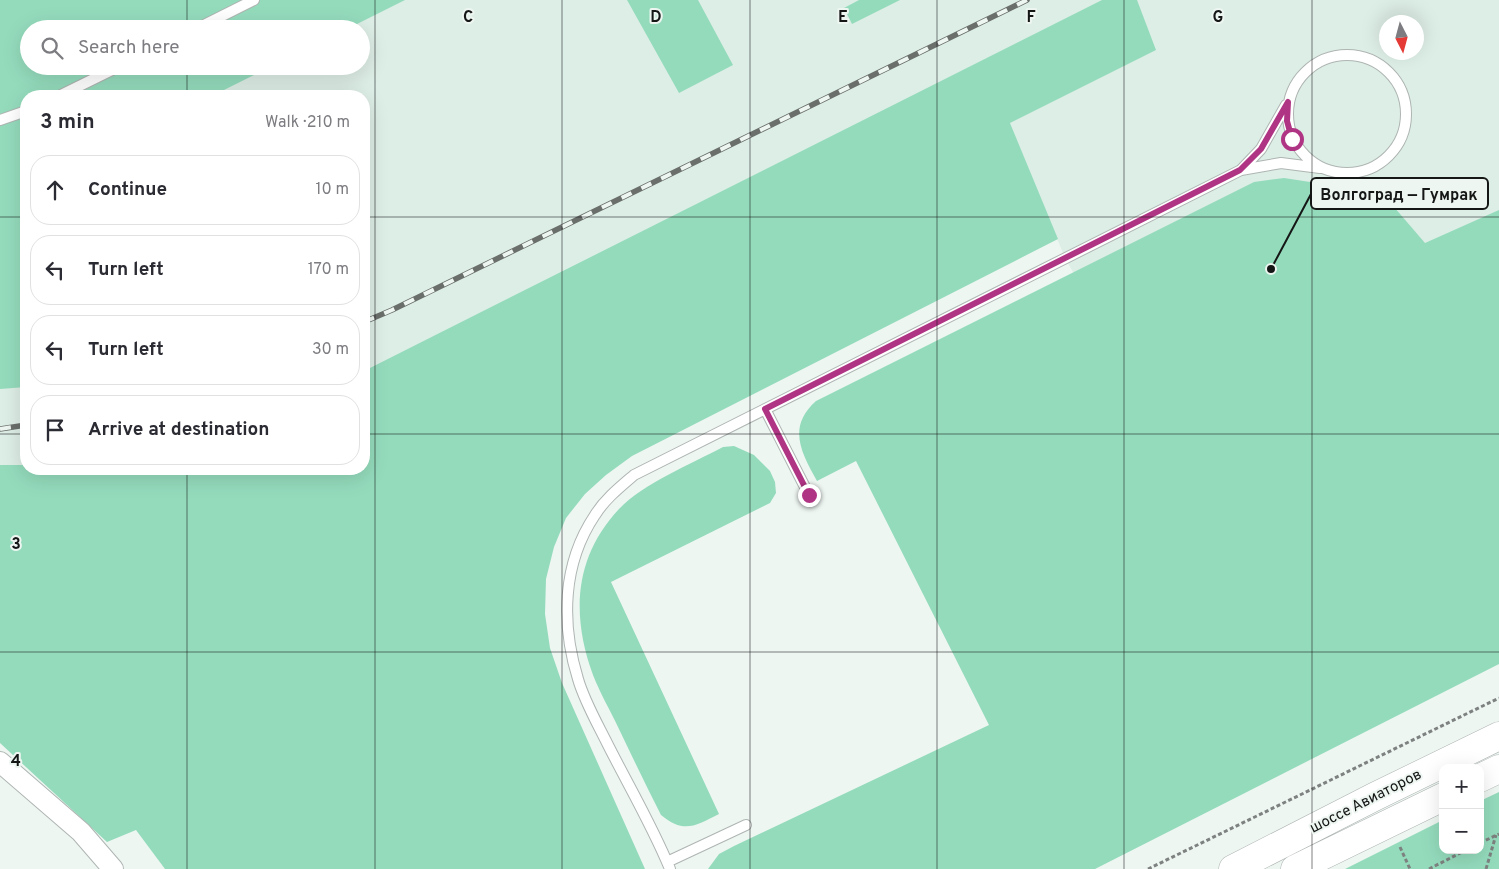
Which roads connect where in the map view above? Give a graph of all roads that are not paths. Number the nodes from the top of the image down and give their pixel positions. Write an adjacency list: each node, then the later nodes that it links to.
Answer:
1 (254, 0): 2 (lane)
2 (214, 20)
3 (102, 75): 4 (lane)
4 (72, 90)
5 (1288, 102): 8 (lane); 8 (lane); 9 (lane)
6 (20, 113): 7 (lane)
7 (0, 120)
8 (1321, 168): 9 (lane)
9 (1240, 170): 10 (lane)
10 (765, 409): 11 (lane); 18 (lane)
11 (809, 495)
12 (1499, 736): 20 (main road, шоссе Авиаторов)
13 (0, 762): 19 (street)
14 (1499, 769): 15 (main road)
15 (1484, 776)
16 (1439, 799): 21 (main road, шоссе Авиаторов)
17 (746, 825): 18 (lane)
18 (669, 865)
19 (113, 869)
20 (1233, 869)
21 (1295, 869)

